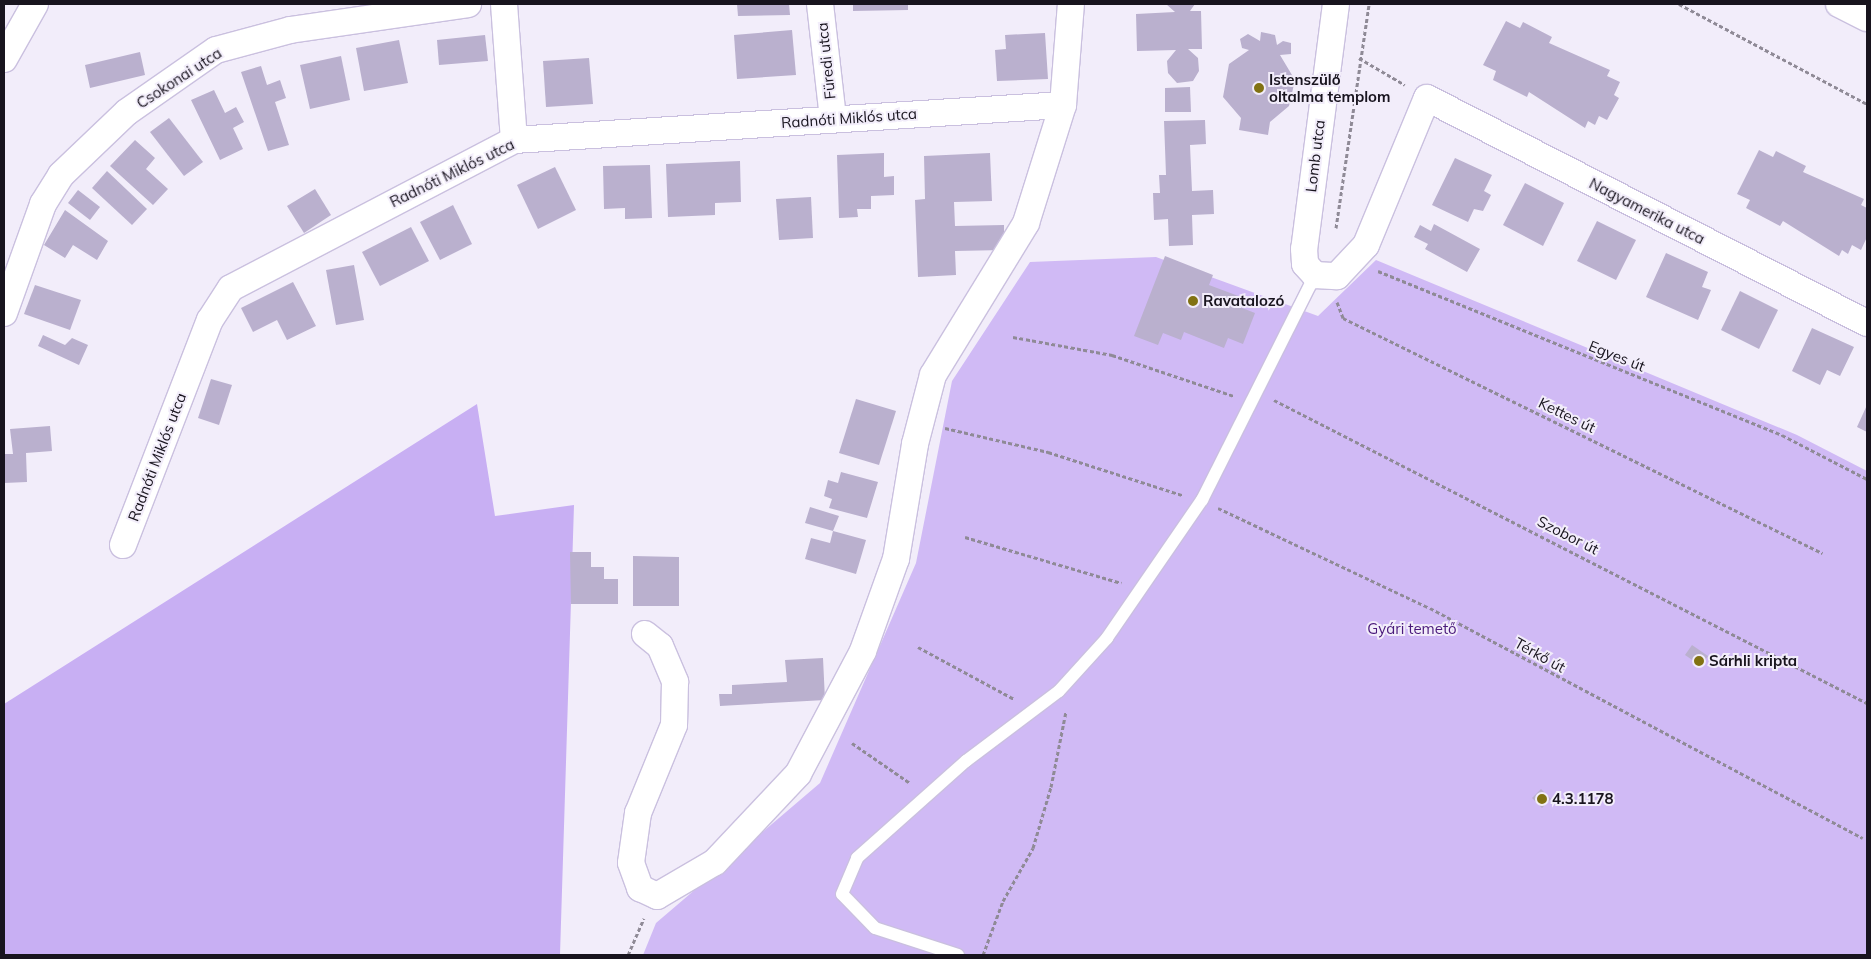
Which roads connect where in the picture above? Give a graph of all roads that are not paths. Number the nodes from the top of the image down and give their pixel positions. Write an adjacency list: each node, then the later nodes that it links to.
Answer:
1 (35, 4): 9 (street)
2 (468, 4): 14 (street, Csokonai utca)
3 (504, 4): 12 (street)
4 (820, 4): 11 (street, Füredi utca)
5 (1071, 4): 10 (street)
6 (1336, 4): 13 (street, Lomb utca)
7 (1839, 4): 8 (street)
8 (1867, 18)
9 (4, 59)
10 (1063, 105): 11 (street, Radnóti Miklós utca); 17 (street)
11 (833, 118): 12 (street, Radnóti Miklós utca)
12 (514, 140): 16 (street, Radnóti Miklós utca)
13 (1321, 276): 15 (street, Nagyamerika utca); 18 (lane)
14 (4, 313)
15 (1867, 323)
16 (123, 545)
17 (645, 634)
18 (958, 955)

